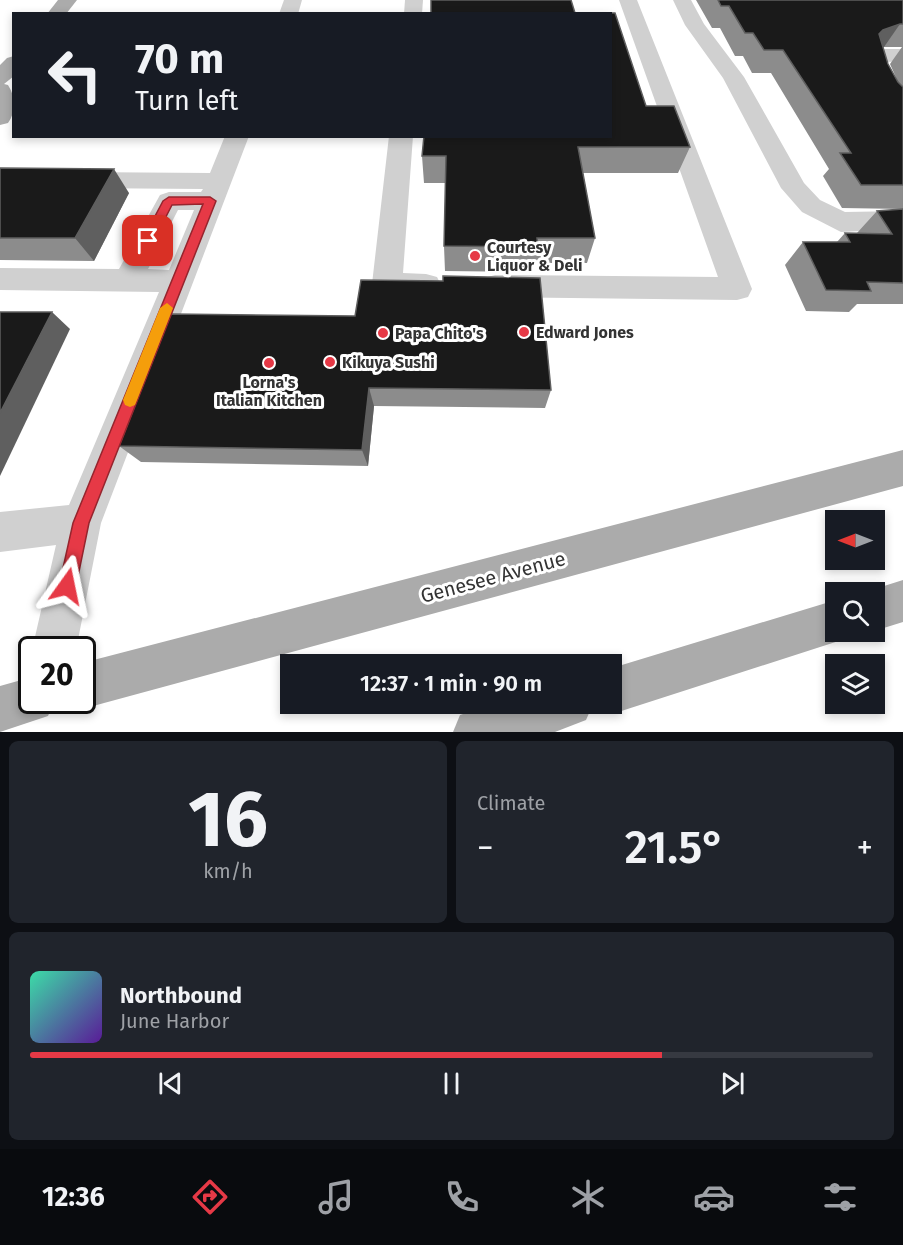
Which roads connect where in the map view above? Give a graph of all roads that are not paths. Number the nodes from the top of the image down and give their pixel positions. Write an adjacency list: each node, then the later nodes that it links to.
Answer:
1 (68, 0): 4 (main road)
2 (628, 0): 12 (lane)
3 (682, 0): 15 (lane)
4 (58, 12)
5 (903, 55): 9 (lane)
6 (12, 65): 7 (main road)
7 (0, 79)
8 (0, 90): 10 (main road)
9 (903, 114)
10 (0, 118)
11 (236, 138): 14 (lane)
12 (401, 138)
13 (52, 180): 14 (lane)
14 (214, 191): 17 (lane); 18 (lane)
15 (903, 220)
16 (0, 279): 17 (lane)
17 (128, 280): 18 (lane)
18 (177, 281): 20 (lane)
19 (903, 468): 26 (main road, Genesee Avenue)
20 (81, 523): 21 (lane); 25 (lane)
21 (0, 532)
22 (903, 601): 23 (main road)
23 (885, 607)
24 (825, 625): 27 (main road)
25 (57, 636)
26 (96, 682)
27 (622, 687)
28 (18, 704): 29 (main road)
29 (0, 709)
30 (537, 714): 31 (main road)
31 (477, 732)

